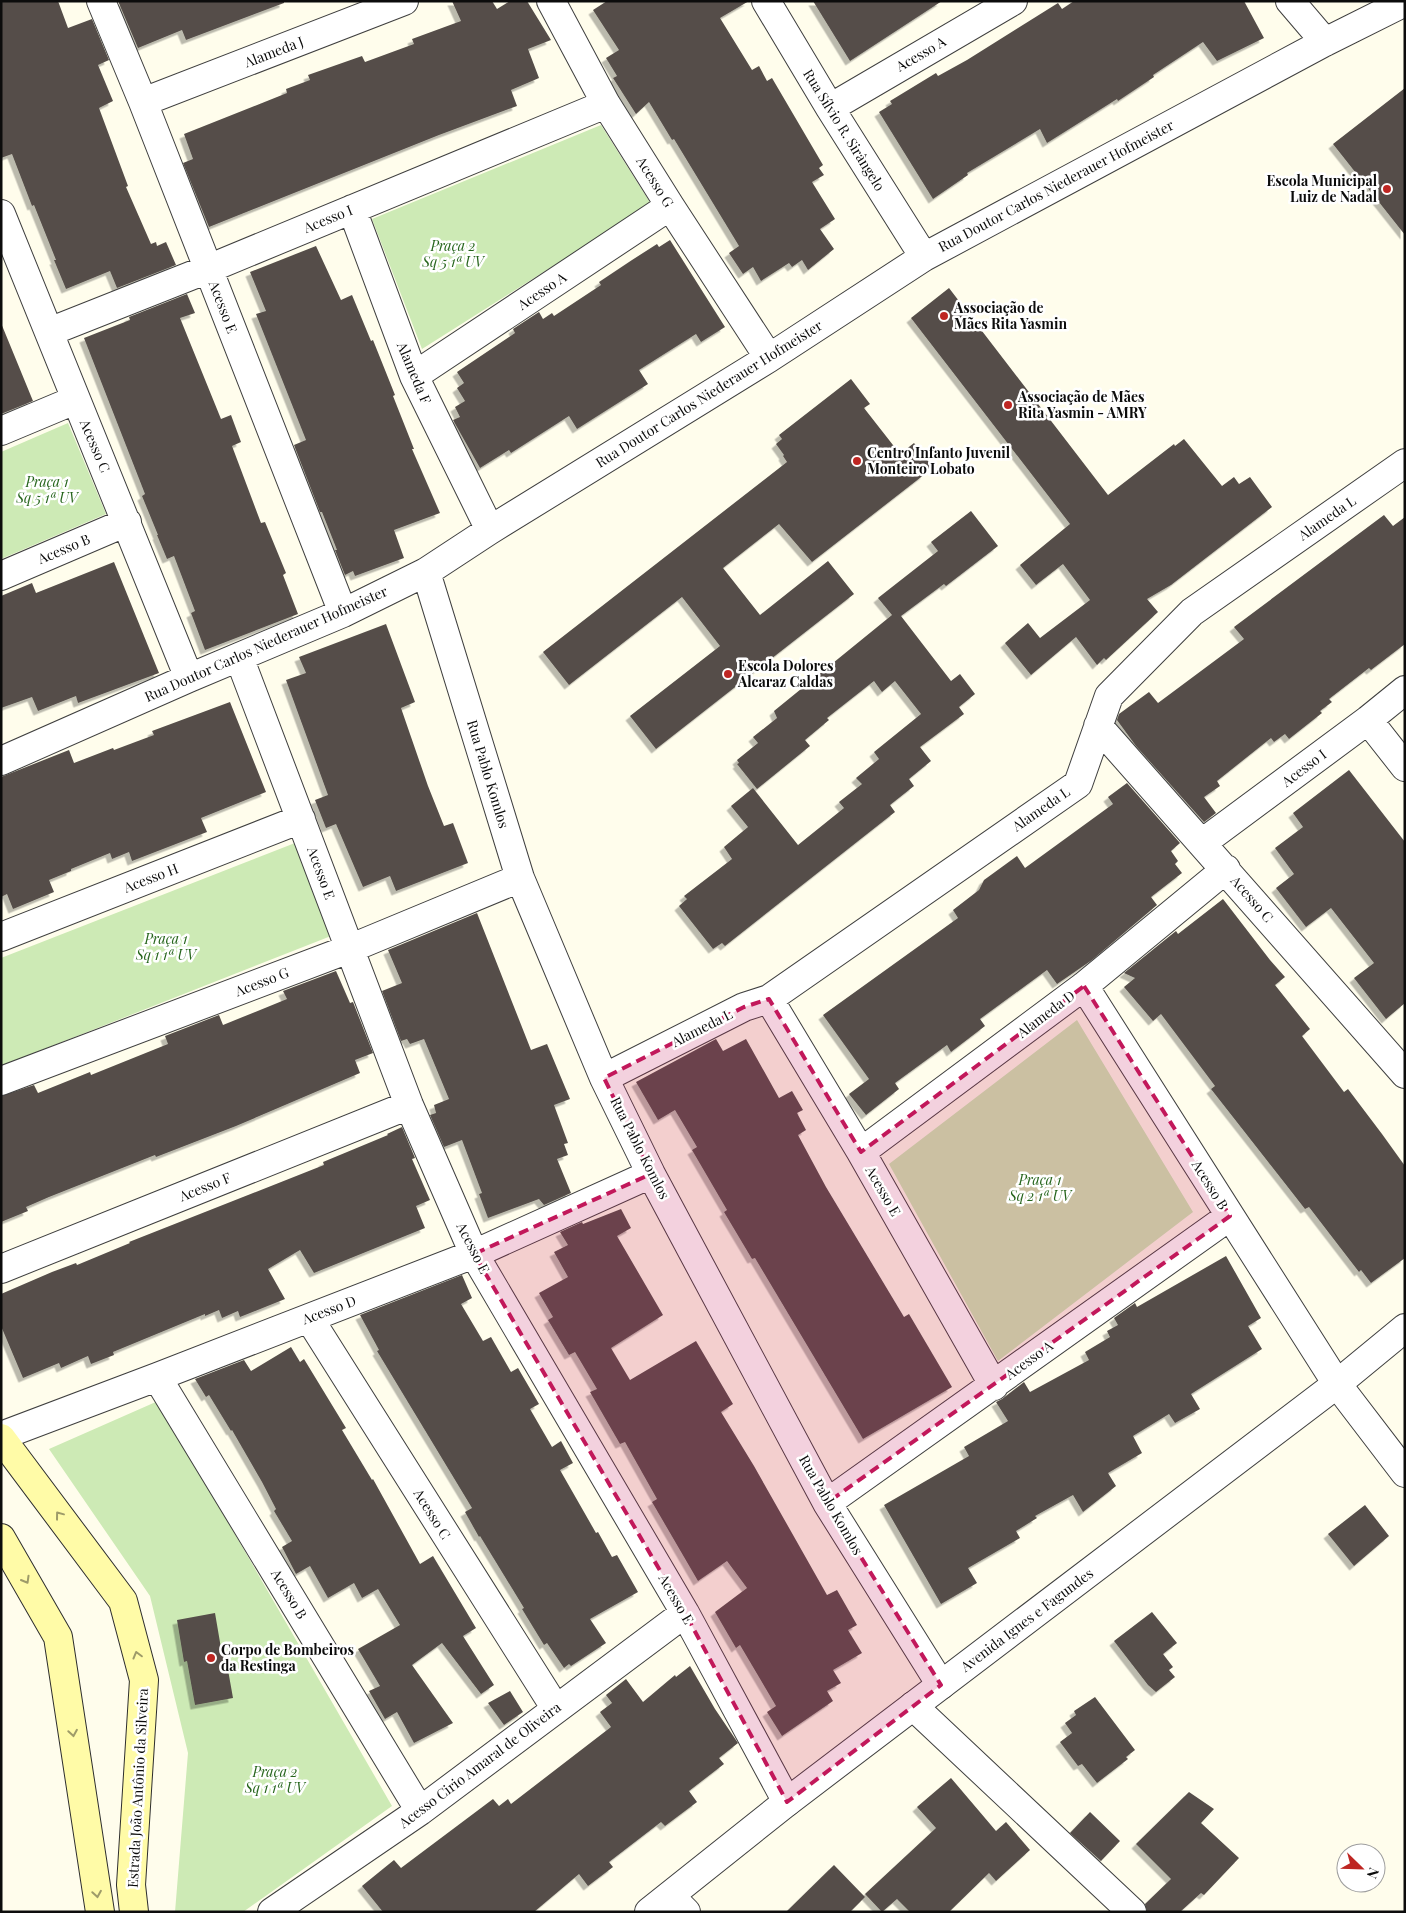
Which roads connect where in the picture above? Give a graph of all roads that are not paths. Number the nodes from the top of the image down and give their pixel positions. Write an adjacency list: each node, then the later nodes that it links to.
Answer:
1 (101, 1): 9 (street, Acesso E)
2 (404, 1): 9 (street, Alameda J)
3 (551, 1): 10 (street, Acesso G)
4 (766, 1): 11 (street, Rua Sílvio R. Sirângelo)
5 (1290, 1): 8 (street)
6 (1405, 2): 8 (street, Rua Doutor Carlos Niederauer Hofmeister)
7 (998, 5): 11 (street, Acesso A)
8 (1325, 42): 15 (street, Rua Doutor Carlos Niederauer Hofmeister)
9 (143, 102): 16 (street, Acesso E)
10 (606, 104): 12 (street, Acesso G); 13 (street, Acesso I)
11 (830, 108): 15 (street, Rua Sílvio R. Sirângelo)
12 (670, 206): 18 (street, Acesso G); 19 (street, Acesso A)
13 (352, 209): 16 (street, Acesso I); 19 (street, Alameda F)
14 (1, 214): 17 (street, Acesso C)
15 (924, 257): 18 (street, Rua Doutor Carlos Niederauer Hofmeister)
16 (208, 269): 17 (street, Acesso I); 27 (street, Acesso E)
17 (49, 332): 20 (street, Acesso C)
18 (769, 358): 24 (street, Rua Doutor Carlos Niederauer Hofmeister)
19 (414, 376): 24 (street, Alameda F)
20 (75, 400): 21 (street); 23 (street, Acesso C)
21 (1, 431)
22 (1405, 464): 32 (street, Alameda L)
23 (127, 522): 26 (street, Acesso B); 29 (street, Acesso C)
24 (490, 530): 25 (street, Rua Doutor Carlos Niederauer Hofmeister)
25 (426, 572): 27 (street, Rua Doutor Carlos Niederauer Hofmeister); 38 (street, Rua Pablo Komlos)
26 (1, 576)
27 (343, 613): 28 (street, Rua Doutor Carlos Niederauer Hofmeister)
28 (239, 657): 29 (street, Rua Doutor Carlos Niederauer Hofmeister); 35 (street, Acesso E)
29 (189, 678): 33 (street, Rua Doutor Carlos Niederauer Hofmeister)
30 (1405, 690): 31 (street, Acesso I)
31 (1368, 720): 34 (street); 36 (street, Acesso I)
32 (1098, 726): 36 (street, Acesso C); 42 (street, Alameda L)
33 (1, 761)
34 (1405, 767)
35 (301, 819): 39 (street, Acesso H); 40 (street, Acesso E)
36 (1202, 844): 37 (street, Acesso C)
37 (1226, 869): 41 (street, Alameda D); 43 (street, Acesso C)
38 (520, 878): 40 (street, Acesso G); 44 (street, Rua Pablo Komlos)
39 (1, 937)
40 (349, 949): 45 (street, Acesso G); 46 (street, Acesso E)
41 (1084, 986): 47 (street, Alameda D); 49 (street, Acesso B)
42 (769, 999): 44 (street, Alameda L); 47 (street, Acesso E)
43 (1405, 1074)
44 (604, 1078): 48 (street, Rua Pablo Komlos)
45 (1, 1081)
46 (408, 1105): 50 (street, Acesso E); 51 (street, Acesso F)
47 (861, 1152): 56 (street, Acesso E)
48 (651, 1174): 50 (street, Acesso D); 59 (street, Rua Pablo Komlos)
49 (1230, 1216): 55 (street, Acesso B); 56 (street, Acesso A)
50 (474, 1254): 52 (street, Acesso D); 61 (street, Acesso E)
51 (1, 1269)
52 (309, 1318): 54 (street, Acesso D); 64 (street, Acesso C)
53 (1405, 1328): 55 (street, Avenida Ignes e Fagundes)
54 (157, 1378): 57 (street, Acesso D); 66 (street, Acesso B)
55 (1336, 1384): 58 (street, Acesso B); 62 (street, Avenida Ignes e Fagundes)
56 (994, 1386): 59 (street, Acesso A)
57 (1, 1437): 69 (main road, Estrada João Antônio da Silveira, one-way to 57)
58 (1405, 1473)
59 (827, 1503): 62 (street, Rua Pablo Komlos)
60 (2, 1542): 68 (main road, one-way to 68)
61 (684, 1613): 64 (street, Acesso Cirio Amaral de Oliveira); 65 (street, Acesso E)
62 (941, 1685): 63 (street, Avenida Ignes e Fagundes)
63 (913, 1706): 65 (street, Avenida Ignes e Fagundes); 71 (street)
64 (556, 1709): 66 (street, Acesso Cirio Amaral de Oliveira)
65 (787, 1802): 67 (street, Avenida Ignes e Fagundes)
66 (420, 1811): 70 (street, Acesso Cirio Amaral de Oliveira)
67 (668, 1906)
68 (100, 1912)
69 (134, 1912)
70 (272, 1912)
71 (1132, 1912)

